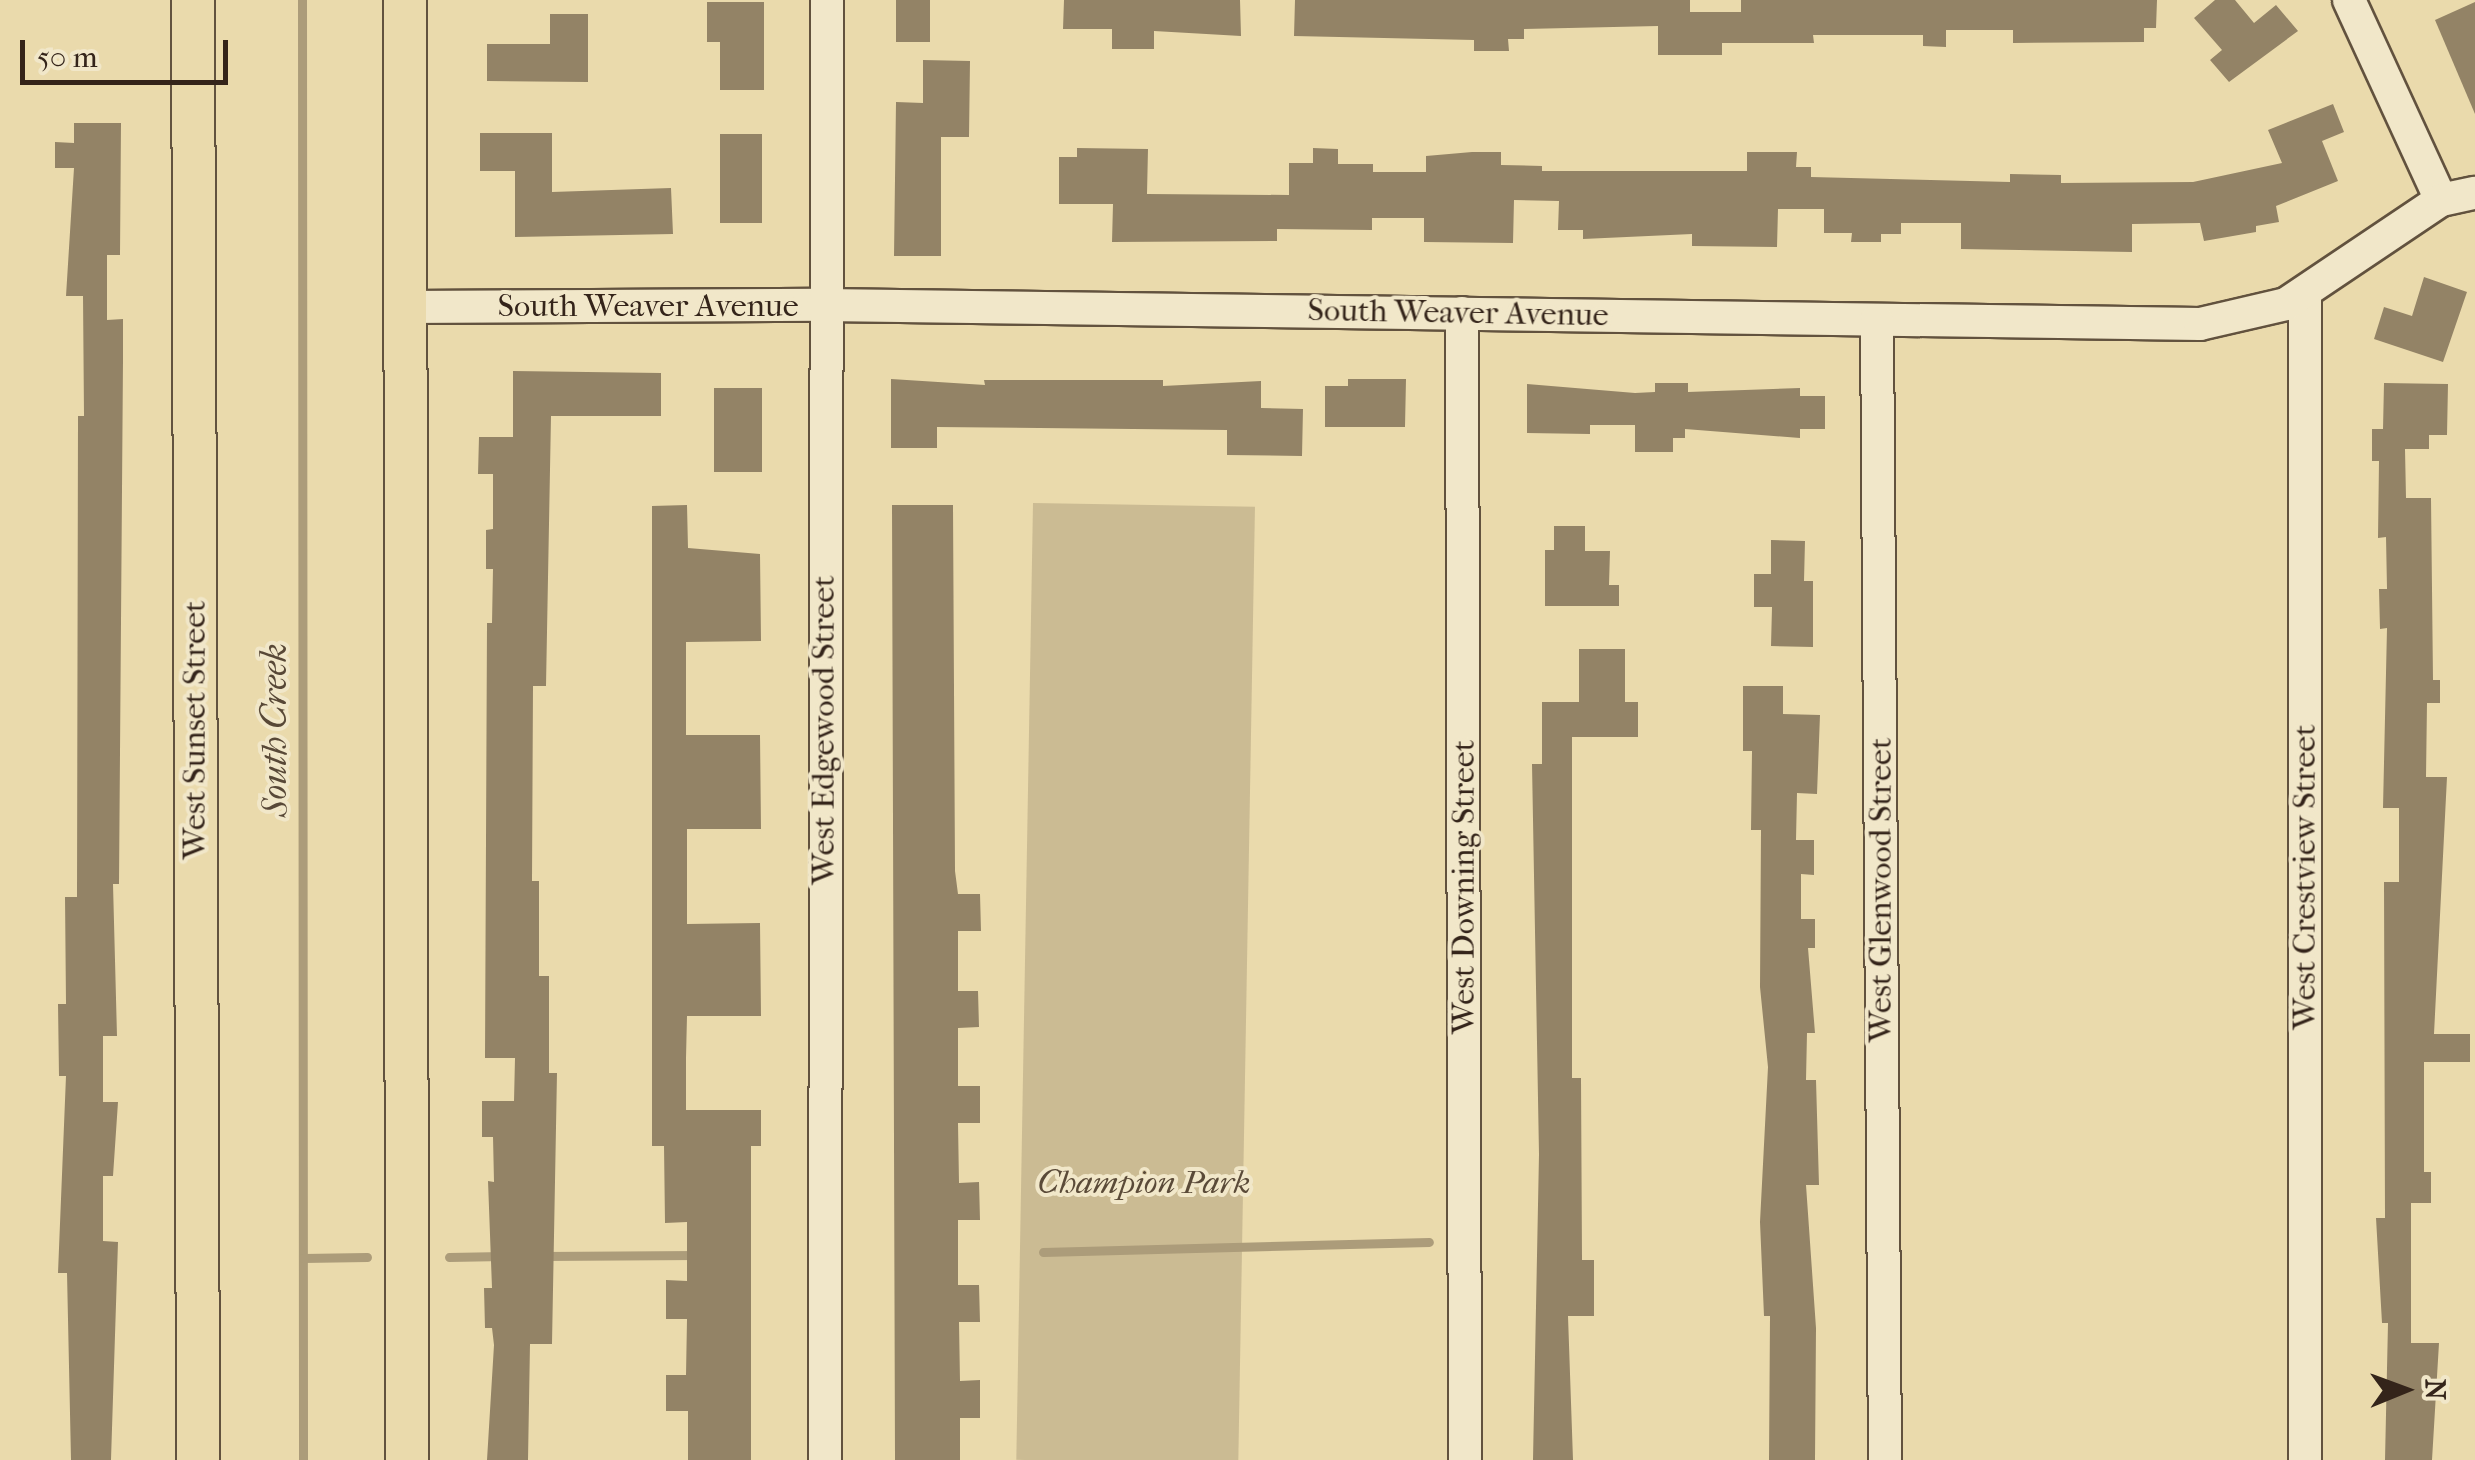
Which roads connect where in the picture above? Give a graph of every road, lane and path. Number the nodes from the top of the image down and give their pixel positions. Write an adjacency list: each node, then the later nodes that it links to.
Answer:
1 (193, 0): 12 (main road, West Sunset Street)
2 (405, 0): 9 (main road)
3 (826, 0): 8 (street, West Edgewood Street)
4 (2349, 0): 6 (street)
5 (2475, 193): 6 (street, South Weaver Avenue)
6 (2442, 200): 7 (street, South Weaver Avenue)
7 (2305, 294): 11 (street, South Weaver Avenue); 17 (street, West Crestview Street)
8 (823, 306): 9 (street, South Weaver Avenue); 10 (street, South Weaver Avenue); 14 (street, West Edgewood Street)
9 (406, 308): 13 (main road)
10 (1462, 313): 11 (street, South Weaver Avenue); 15 (street, West Downing Street)
11 (1877, 320): 16 (street, West Glenwood Street)
12 (198, 1460)
13 (407, 1460)
14 (825, 1460)
15 (1465, 1460)
16 (1885, 1460)
17 (2305, 1460)

